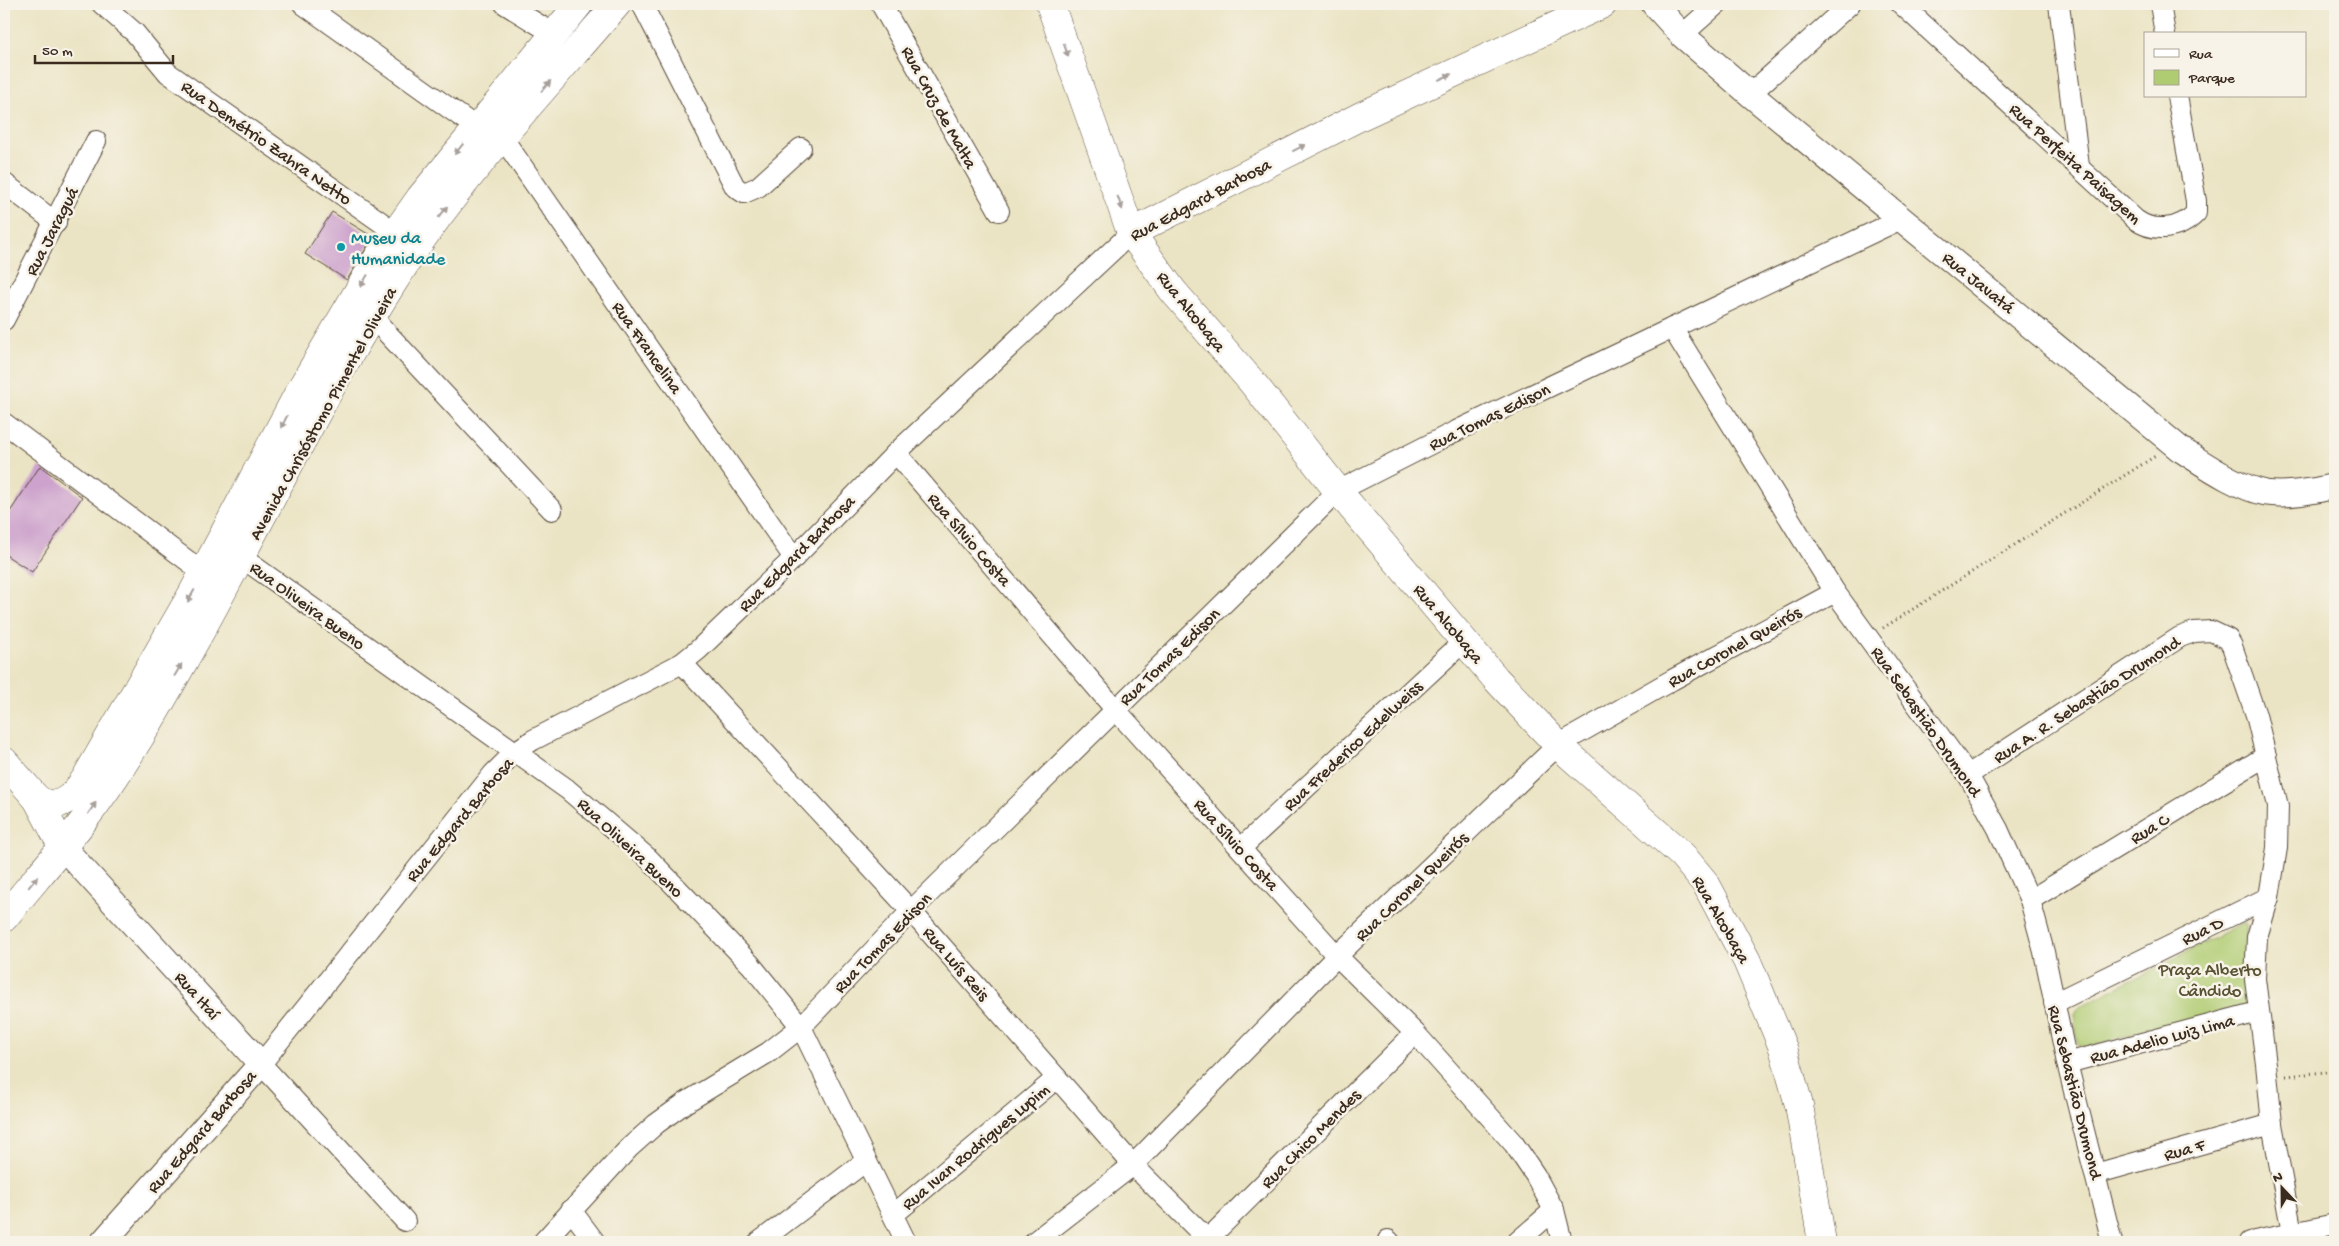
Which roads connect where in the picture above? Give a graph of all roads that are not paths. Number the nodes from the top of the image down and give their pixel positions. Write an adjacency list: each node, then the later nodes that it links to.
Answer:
1 (102, 4): 29 (street, Rua Demétrio Zahra Netto)
2 (303, 4): 21 (street, Rua Francelina)
3 (505, 4): 17 (street)
4 (579, 4): 17 (main road, Avenida Chrisóstomo Pimentel Oliveira)
5 (616, 4): 21 (main road, Avenida Chrisóstomo Pimentel Oliveira, one-way to 5)
6 (642, 4): 23 (street)
7 (880, 4): 26 (street, Rua Cruz de Malta)
8 (1050, 4): 30 (main road, Rua Alcobaça, one-way to 30)
9 (1603, 4): 30 (main road, Rua Edgard Barbosa, one-way to 9)
10 (1654, 4): 18 (street, Rua Javatá)
11 (1717, 4): 18 (street)
12 (1850, 4): 19 (street)
13 (1902, 4): 24 (street, Rua Perfeita Paisagem)
14 (2059, 4): 24 (street)
15 (2160, 4): 16 (street)
16 (2165, 32)
17 (554, 34): 21 (main road, Avenida Chrisóstomo Pimentel Oliveira)
18 (1682, 35): 19 (street, Rua Javatá)
19 (1750, 94): 27 (street, Rua Javatá)
20 (2177, 98): 24 (street, Rua Perfeita Paisagem)
21 (489, 133): 29 (main road, Avenida Chrisóstomo Pimentel Oliveira, one-way to 29); 31 (main road, Avenida Chrisóstomo Pimentel Oliveira, one-way to 21); 40 (street, Rua Francelina)
22 (96, 141): 28 (street, Rua Jaraguá)
23 (801, 148)
24 (2079, 166)
25 (4, 183): 28 (street)
26 (999, 211)
27 (1900, 219): 33 (street, Rua Tomas Edison); 36 (street, Rua Javatá)
28 (56, 223): 32 (street, Rua Jaraguá)
29 (396, 232): 41 (main road, Avenida Chrisóstomo Pimentel Oliveira, one-way to 41)
30 (1130, 232): 35 (street, Rua Edgard Barbosa); 37 (main road, Rua Alcobaça)
31 (373, 318): 38 (street); 39 (main road, Avenida Chrisóstomo Pimentel Oliveira)
32 (4, 320)
33 (1672, 328): 37 (street, Rua Tomas Edison); 42 (street, Rua Sebastião Drumond)
34 (4, 424): 41 (street)
35 (896, 453): 40 (street, Rua Edgard Barbosa); 45 (street, Rua Sílvio Costa)
36 (2335, 486)
37 (1338, 491): 43 (main road, Rua Alcobaça); 45 (street, Rua Tomas Edison)
38 (552, 510)
39 (241, 557): 47 (street, Rua Oliveira Bueno); 52 (main road, Avenida Chrisóstomo Pimentel Oliveira, one-way to 39)
40 (794, 558): 44 (street, Rua Edgard Barbosa)
41 (204, 573): 51 (main road, Avenida Chrisóstomo Pimentel Oliveira, one-way to 51)
42 (1835, 592): 46 (street, Rua Coronel Queirós); 50 (street, Rua Sebastião Drumond)
43 (1463, 642): 46 (main road, Rua Alcobaça); 53 (street, Rua Frederico Edelweiss)
44 (682, 663): 47 (street, Rua Edgard Barbosa); 56 (street, Rua Luís Reis)
45 (1115, 709): 53 (street, Rua Sílvio Costa); 56 (street, Rua Tomas Edison)
46 (1558, 745): 58 (street, Rua Coronel Queirós); 85 (main road, Rua Alcobaça)
47 (515, 752): 61 (street, Rua Oliveira Bueno); 64 (street, Rua Edgard Barbosa)
48 (2266, 756): 50 (street, Rua A. R. Sebastião Drumond); 54 (street, Rua A. R. Sebastião Drumond); 55 (street, Rua C)
49 (4, 761): 51 (main road, Rua Itaí)
50 (1968, 775): 55 (street, Rua Sebastião Drumond)
51 (36, 799): 52 (main road, Rua Itaí)
52 (62, 846): 57 (main road, Avenida Chrisóstomo Pimentel Oliveira, one-way to 52); 64 (street, Rua Itaí)
53 (1241, 848): 58 (street, Rua Sílvio Costa)
54 (2269, 897): 59 (street, Rua D); 60 (street, Rua A. R. Sebastião Drumond)
55 (2030, 900): 59 (street, Rua Sebastião Drumond)
56 (911, 911): 61 (street, Rua Tomas Edison); 65 (street, Rua Luís Reis)
57 (4, 918)
58 (1338, 956): 62 (street, Rua Sílvio Costa); 68 (street, Rua Coronel Queirós)
59 (2054, 1003): 63 (street, Rua Sebastião Drumond)
60 (2258, 1012): 63 (street, Rua Adelio Luiz Lima); 66 (street, Rua A. R. Sebastião Drumond)
61 (801, 1027): 67 (street, Rua Oliveira Bueno); 70 (street, Rua Tomas Edison)
62 (1415, 1033): 71 (street, Rua Sílvio Costa); 82 (street, Rua Chico Mendes)
63 (2067, 1063): 69 (street, Rua Sebastião Drumond)
64 (260, 1064): 73 (street, Rua Itaí); 76 (street, Rua Edgard Barbosa)
65 (1057, 1078): 68 (street, Rua Luís Reis); 72 (street, Rua Ivan Rodrigues Lupim)
66 (2272, 1124): 69 (street, Rua F); 75 (street, Rua A. R. Sebastião Drumond)
67 (866, 1161): 72 (street, Rua Oliveira Bueno); 79 (street)
68 (1133, 1165): 81 (street, Rua Coronel Queirós); 82 (street, Rua Luís Reis)
69 (2096, 1174): 86 (street, Rua Sebastião Drumond)
70 (571, 1210): 77 (street, Rua Tomas Edison); 78 (street)
71 (1554, 1210): 83 (street); 84 (street, Rua Sílvio Costa)
72 (893, 1215): 80 (street, Rua Oliveira Bueno)
73 (405, 1221)
74 (2335, 1224): 75 (street)
75 (2292, 1233): 87 (street)
76 (103, 1242)
77 (542, 1242)
78 (595, 1242)
79 (759, 1242)
80 (906, 1242)
81 (1034, 1242)
82 (1208, 1242)
83 (1517, 1242)
84 (1562, 1242)
85 (1822, 1242)
86 (2112, 1242)
87 (2250, 1242)

